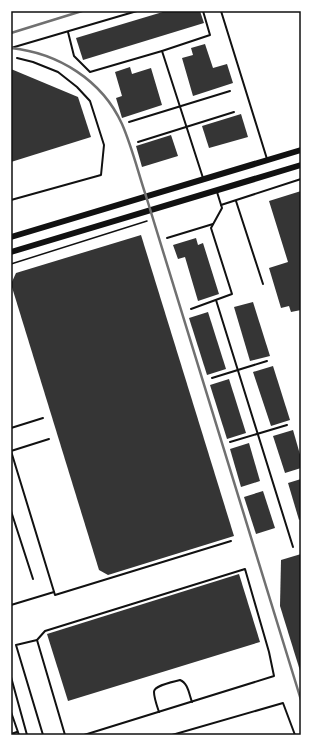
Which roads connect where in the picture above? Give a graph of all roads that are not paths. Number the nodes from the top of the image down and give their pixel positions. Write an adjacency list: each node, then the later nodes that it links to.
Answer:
1 (137, 11): 4 (lane)
2 (203, 11): 6 (lane)
3 (221, 11): 15 (lane)
4 (68, 32): 5 (lane); 6 (lane)
5 (11, 48)
6 (162, 51): 9 (lane)
7 (17, 58): 20 (lane)
8 (230, 91): 9 (lane)
9 (180, 106): 11 (lane); 12 (lane)
10 (234, 112): 12 (lane)
11 (129, 122)
12 (186, 126): 13 (lane); 17 (lane)
13 (138, 142)
14 (301, 150): 15 (main road)
15 (268, 160): 17 (main road)
16 (301, 165): 19 (main road)
17 (206, 178): 24 (main road)
18 (301, 179): 21 (lane)
19 (216, 190): 22 (lane); 26 (main road)
20 (11, 200)
21 (236, 201): 22 (lane); 27 (lane)
22 (221, 205): 23 (lane)
23 (214, 223): 25 (lane); 28 (lane)
24 (11, 237)
25 (167, 238)
26 (11, 252)
27 (263, 284)
28 (216, 300): 29 (lane); 31 (lane)
29 (191, 309)
30 (267, 361): 31 (lane)
31 (237, 370): 32 (lane); 36 (lane)
32 (212, 378)
33 (43, 418): 35 (lane)
34 (287, 425): 36 (lane)
35 (11, 428)
36 (257, 434): 38 (lane); 42 (lane)
37 (49, 439): 39 (lane)
38 (230, 442)
39 (11, 451): 44 (lane)
40 (11, 511): 43 (lane)
41 (231, 542): 44 (lane)
42 (293, 547)
43 (33, 579)
44 (54, 592): 45 (lane)
45 (11, 605)
46 (36, 640): 49 (lane); 56 (lane); 57 (lane)
47 (11, 677): 48 (lane)
48 (12, 686): 55 (lane)
49 (192, 702): 51 (lane); 51 (lane)
50 (11, 712): 52 (lane)
51 (159, 712): 58 (lane)
52 (18, 732): 53 (lane); 54 (lane)
53 (11, 734)
54 (18, 735)
55 (27, 735)
56 (43, 735)
57 (65, 735)
58 (84, 735)
59 (172, 735): 60 (lane)
60 (295, 735)

